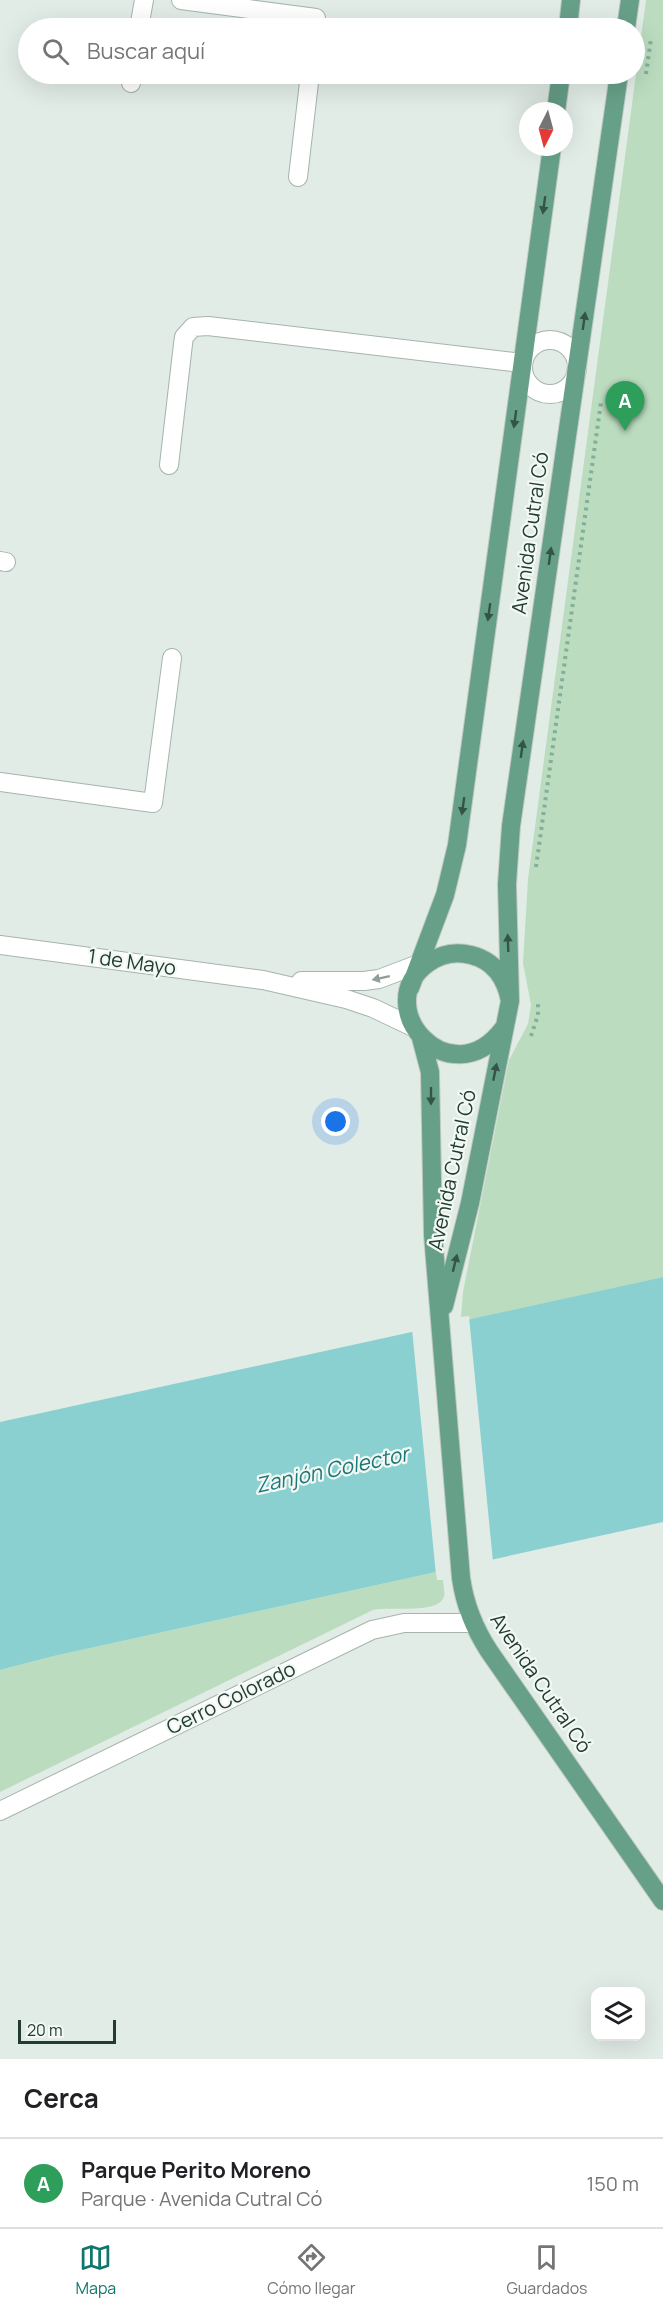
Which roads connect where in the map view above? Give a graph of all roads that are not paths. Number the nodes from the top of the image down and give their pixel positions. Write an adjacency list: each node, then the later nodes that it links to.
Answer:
1 (144, 0): 5 (street)
2 (181, 0): 6 (street)
3 (571, 0): 7 (main road)
4 (630, 0): 8 (main road)
5 (141, 18)
6 (316, 18)
7 (568, 18)
8 (627, 18)
9 (309, 84): 14 (street)
10 (560, 84): 12 (main road)
11 (618, 84): 16 (main road, Avenida Cutral Có, one-way to 11)
12 (557, 102)
13 (551, 156): 15 (main road, Avenida Cutral Có, one-way to 15)
14 (298, 177)
15 (522, 363): 16 (street); 16 (street); 17 (street); 22 (main road, Avenida Cutral Có, one-way to 22)
16 (576, 371): 25 (main road, Avenida Cutral Có, one-way to 16)
17 (169, 465)
18 (172, 658): 19 (street)
19 (0, 782)
20 (0, 945): 23 (street, 1 de Mayo)
21 (436, 957): 22 (street, 1 de Mayo); 24 (main road); 25 (main road)
22 (419, 965): 23 (street, 1 de Mayo, one-way to 23); 24 (main road, Avenida Cutral Có)
23 (263, 980): 27 (street, 1 de Mayo)
24 (410, 988): 27 (main road, Avenida Cutral Có)
25 (510, 1001): 26 (main road, Avenida Cutral Có)
26 (503, 1029): 27 (main road); 28 (main road, Avenida Cutral Có, one-way to 26)
27 (417, 1033): 28 (main road, Avenida Cutral Có, one-way to 28)
28 (441, 1319): 29 (main road, Avenida Cutral Có)
29 (472, 1623): 30 (street, Cerro Colorado); 31 (main road, Avenida Cutral Có)
30 (0, 1810)
31 (663, 1901)

